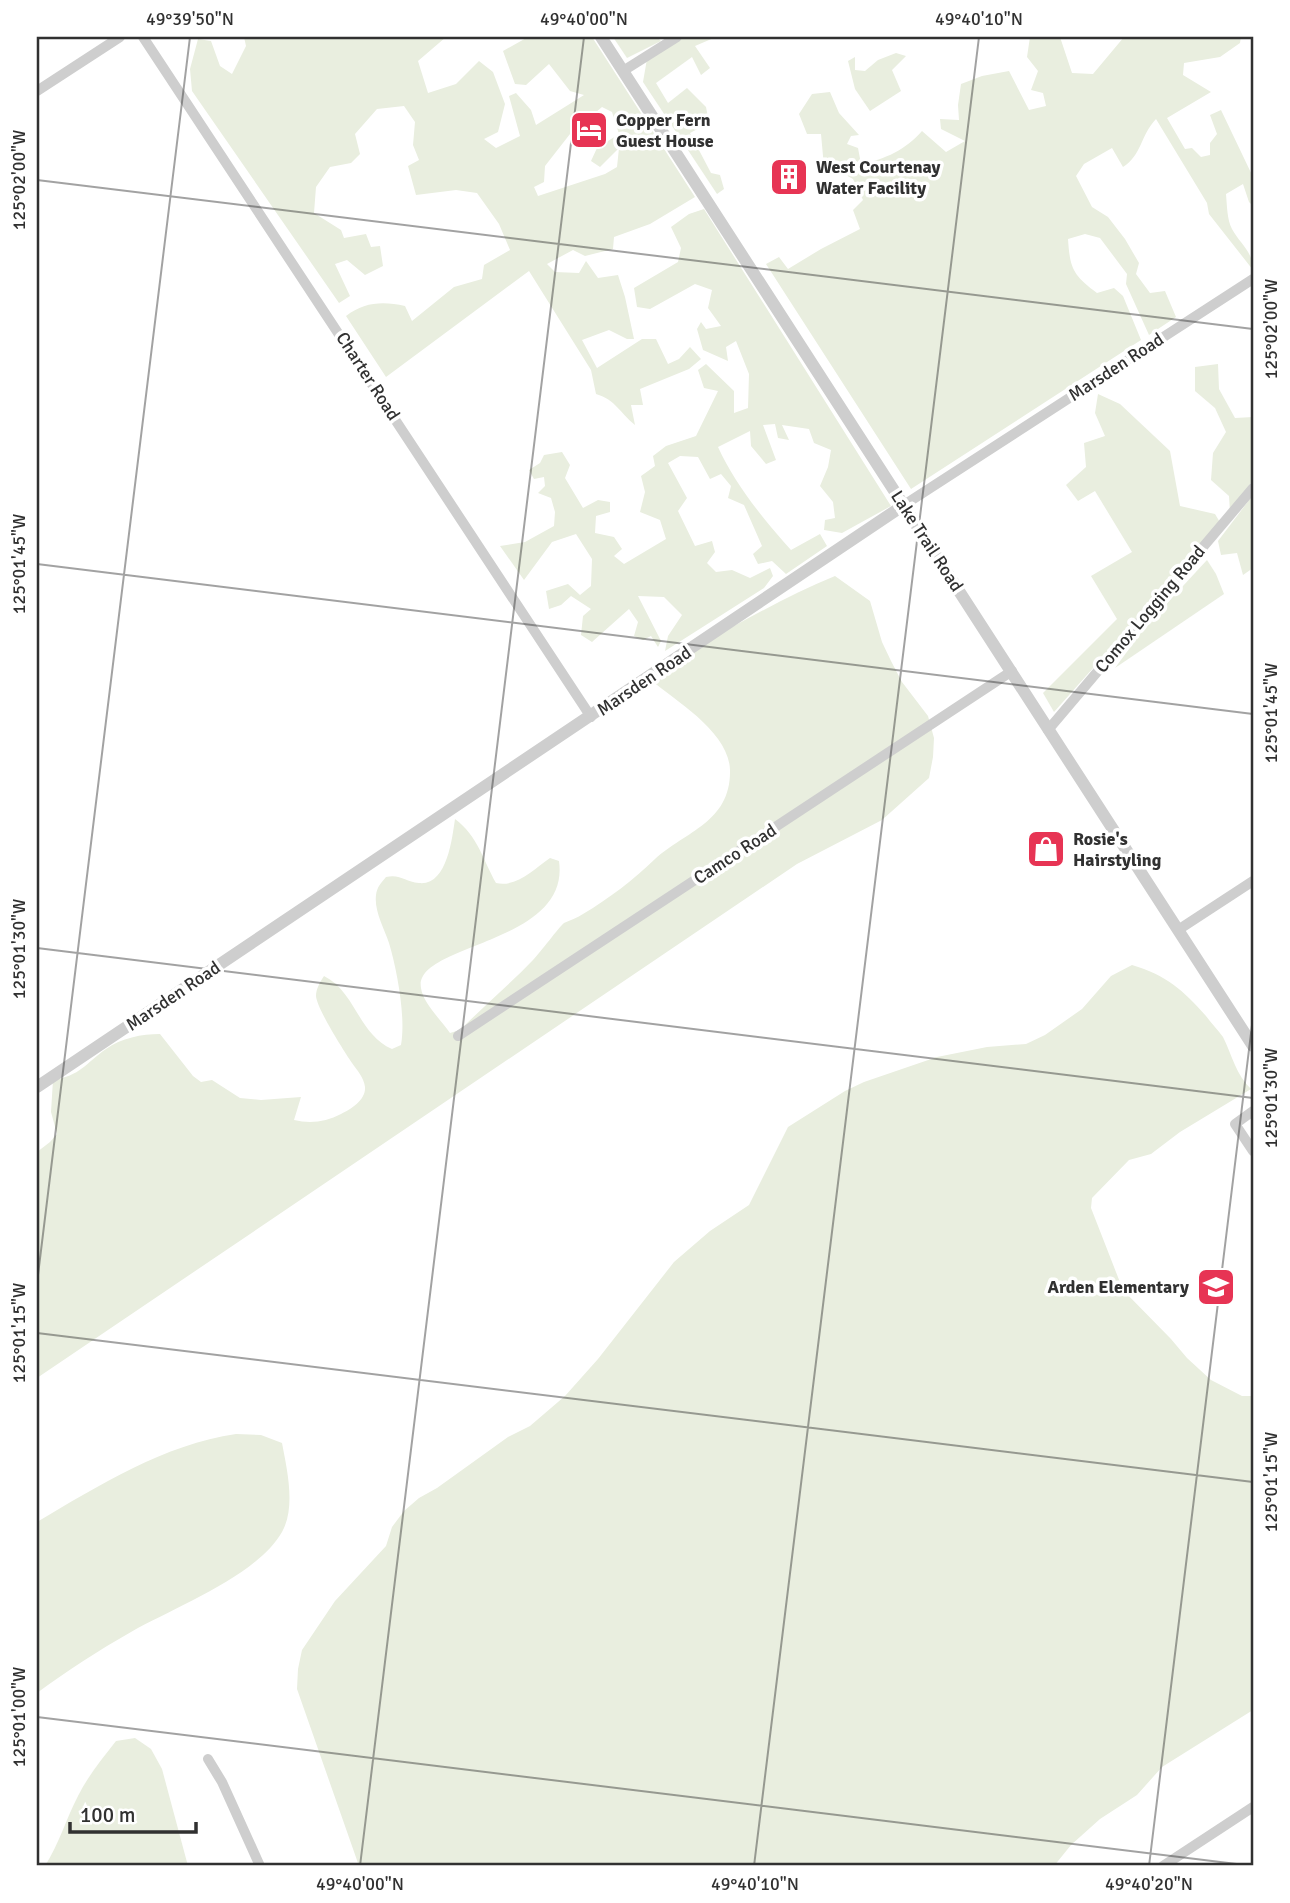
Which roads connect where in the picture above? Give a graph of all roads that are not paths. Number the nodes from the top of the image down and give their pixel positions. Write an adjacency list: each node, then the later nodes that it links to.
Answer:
1 (120, 37): 6 (street)
2 (143, 37): 11 (street, Charter Road)
3 (601, 37): 5 (street, Lake Trail Road)
4 (677, 37): 5 (street)
5 (623, 71): 9 (street, Lake Trail Road)
6 (37, 91)
7 (1253, 279): 9 (street, Marsden Road)
8 (1253, 488): 12 (street, Comox Logging Road)
9 (904, 505): 10 (street, Lake Trail Road); 11 (street, Marsden Road)
10 (1012, 671): 12 (street, Lake Trail Road); 15 (street, Camco Road)
11 (591, 717): 17 (street, Marsden Road)
12 (1048, 730): 14 (street, Lake Trail Road)
13 (1253, 881): 14 (street)
14 (1178, 930): 16 (street, Lake Trail Road)
15 (458, 1036)
16 (1253, 1046)
17 (37, 1087)
18 (1253, 1111): 19 (street)
19 (1253, 1151)
20 (208, 1759): 22 (street)
21 (1253, 1807): 23 (street)
22 (260, 1866)
23 (1163, 1866)

